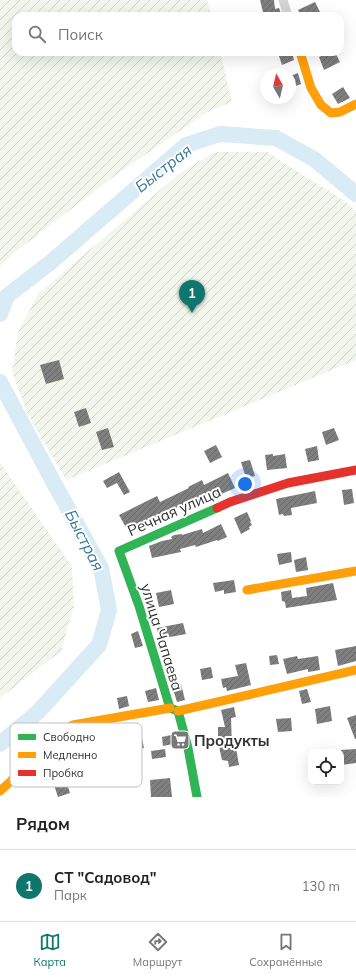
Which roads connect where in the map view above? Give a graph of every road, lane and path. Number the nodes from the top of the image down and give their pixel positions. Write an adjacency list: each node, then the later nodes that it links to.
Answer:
1 (284, 0): 2 (street)
2 (287, 12)
3 (301, 56): 4 (street)
4 (356, 104)
5 (356, 470): 6 (street, Речная улица)
6 (119, 551): 10 (street, улица Чапаева)
7 (356, 571): 8 (street)
8 (247, 590)
9 (356, 670): 10 (street)
10 (174, 710): 11 (street); 14 (street, улица Чапаева)
11 (86, 723)
12 (10, 782): 13 (street)
13 (0, 791)
14 (197, 797)

